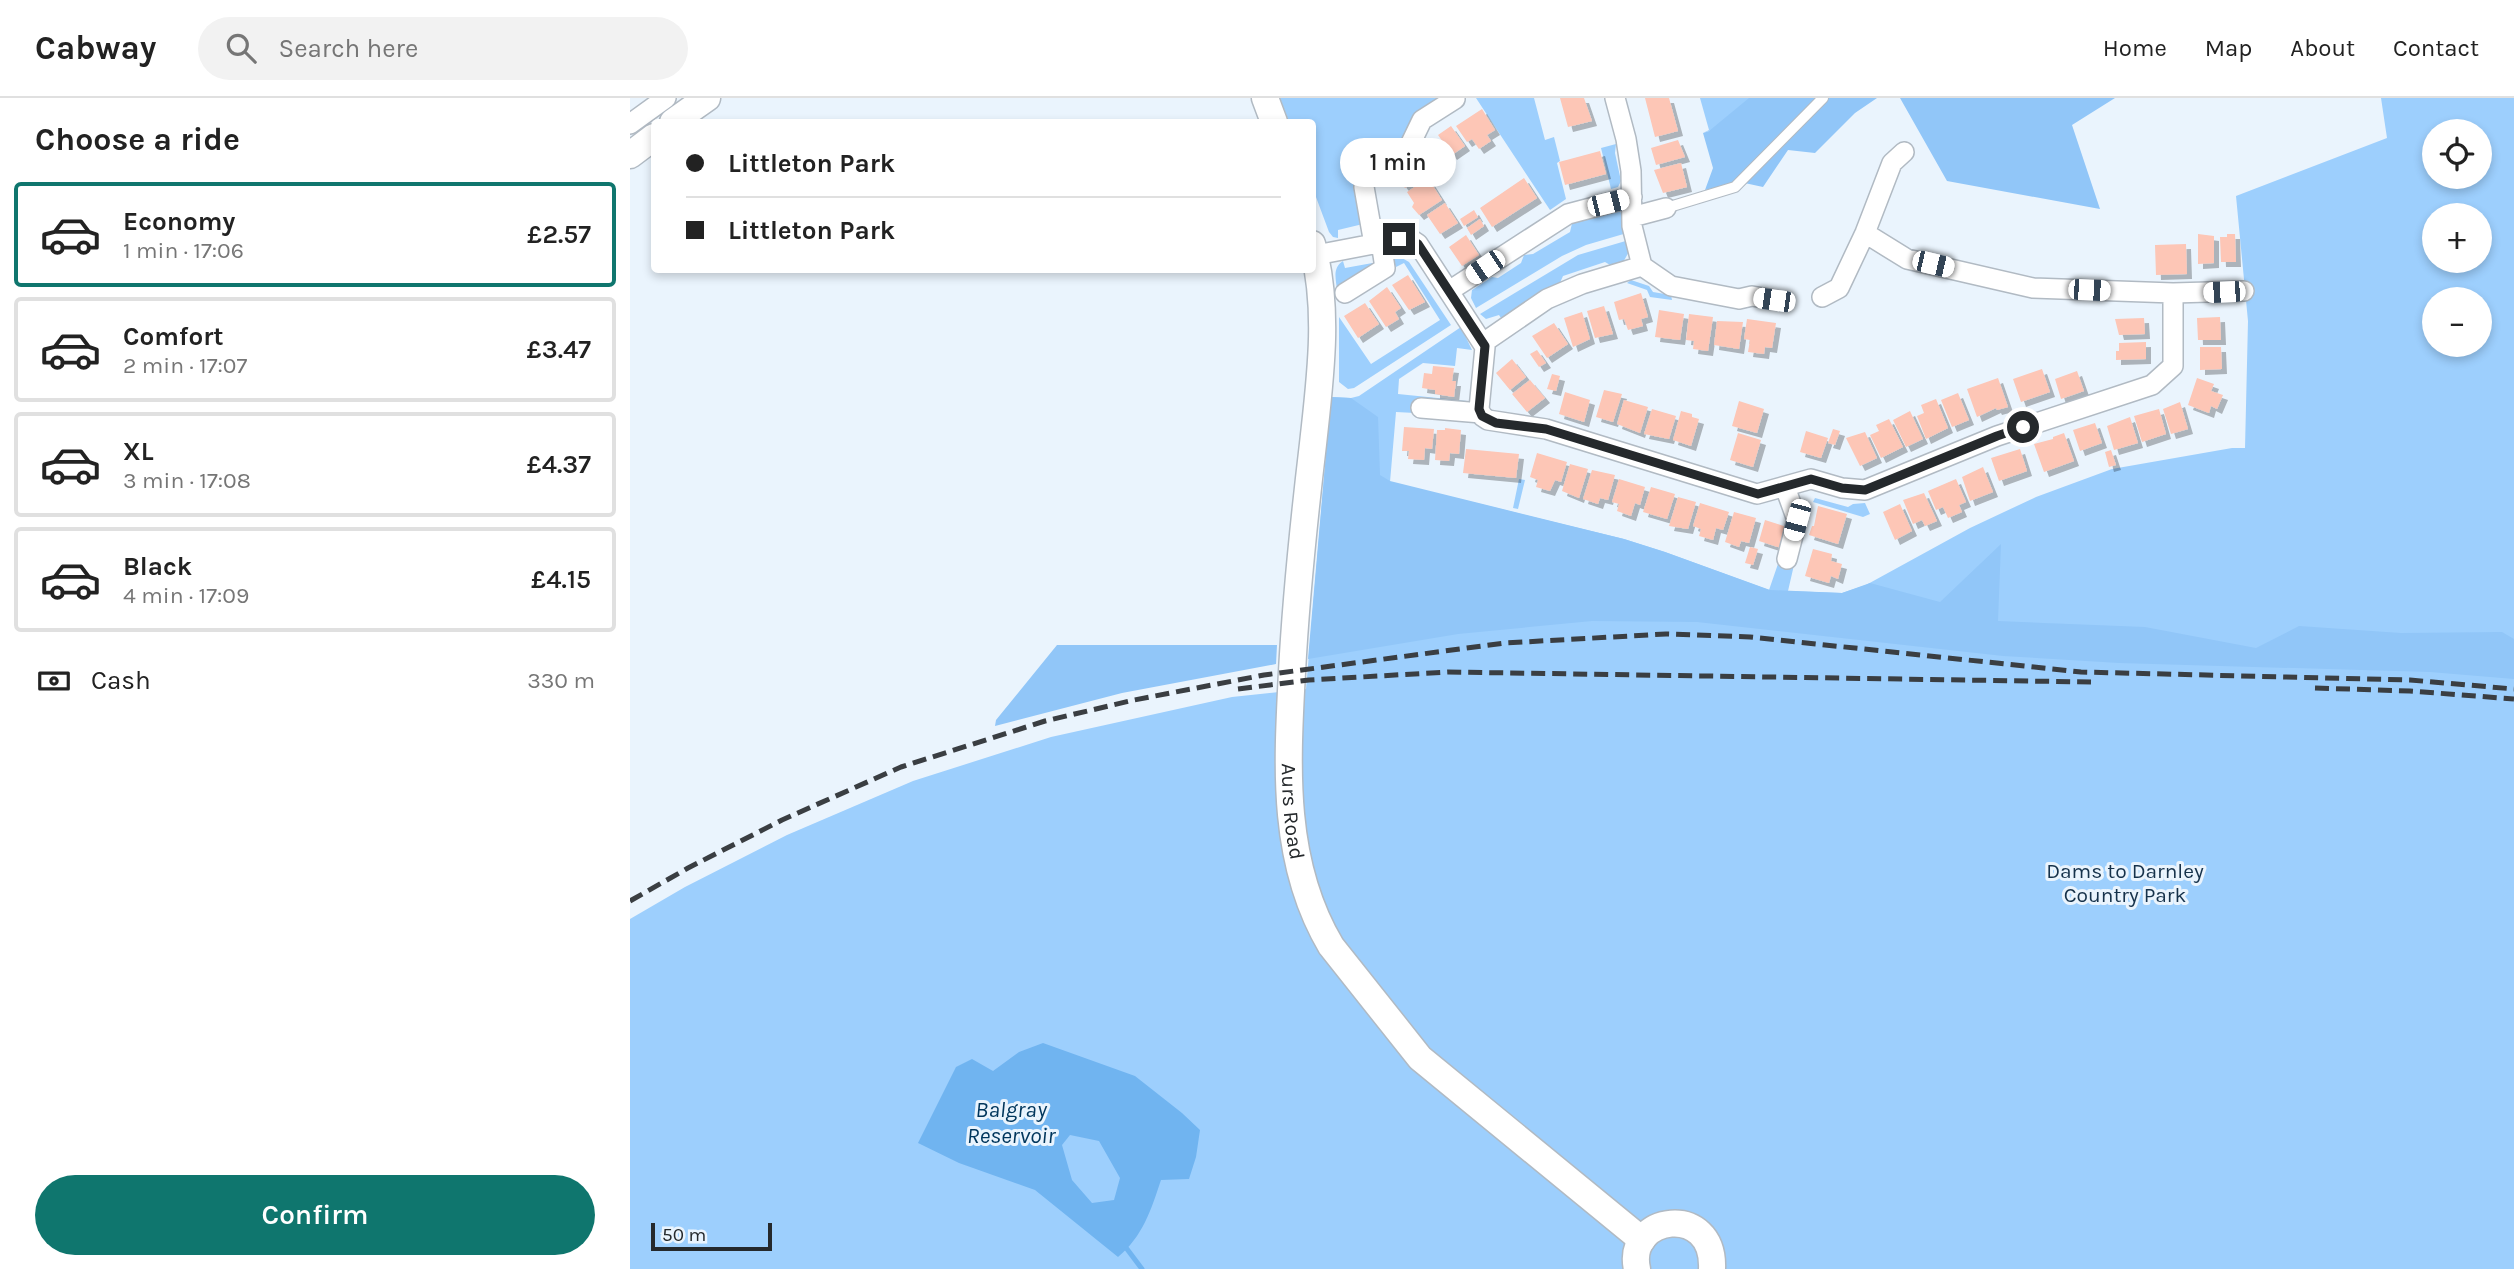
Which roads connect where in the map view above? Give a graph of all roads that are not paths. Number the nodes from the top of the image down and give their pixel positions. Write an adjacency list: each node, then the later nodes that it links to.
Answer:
1 (666, 98): 9 (street)
2 (707, 98): 7 (street)
3 (1265, 98): 8 (street)
4 (1615, 98): 13 (street)
5 (1823, 98): 14 (lane)
6 (1455, 99): 17 (street)
7 (677, 119)
8 (1273, 119)
9 (630, 124)
10 (651, 138): 12 (street)
11 (1904, 152): 16 (street)
12 (630, 155)
13 (1632, 197): 15 (street); 21 (street)
14 (1666, 208): 15 (street)
15 (1632, 217): 20 (street)
16 (1866, 233): 24 (street); 25 (street)
17 (1377, 243): 18 (street); 21 (street); 23 (street)
18 (1316, 249)
19 (1316, 259): 32 (street, Aurs Road)
20 (1642, 266): 26 (street); 27 (street)
21 (1449, 291): 27 (street)
22 (2244, 291): 24 (street)
23 (1345, 293)
24 (2173, 293): 30 (street)
25 (1822, 297)
26 (1774, 300)
27 (1483, 343): 29 (street)
28 (1421, 408): 29 (street)
29 (1481, 413): 30 (street)
30 (1785, 487): 31 (street)
31 (1787, 559)
32 (1642, 1240): 33 (street); 34 (street)
33 (1637, 1269)
34 (1712, 1269)

